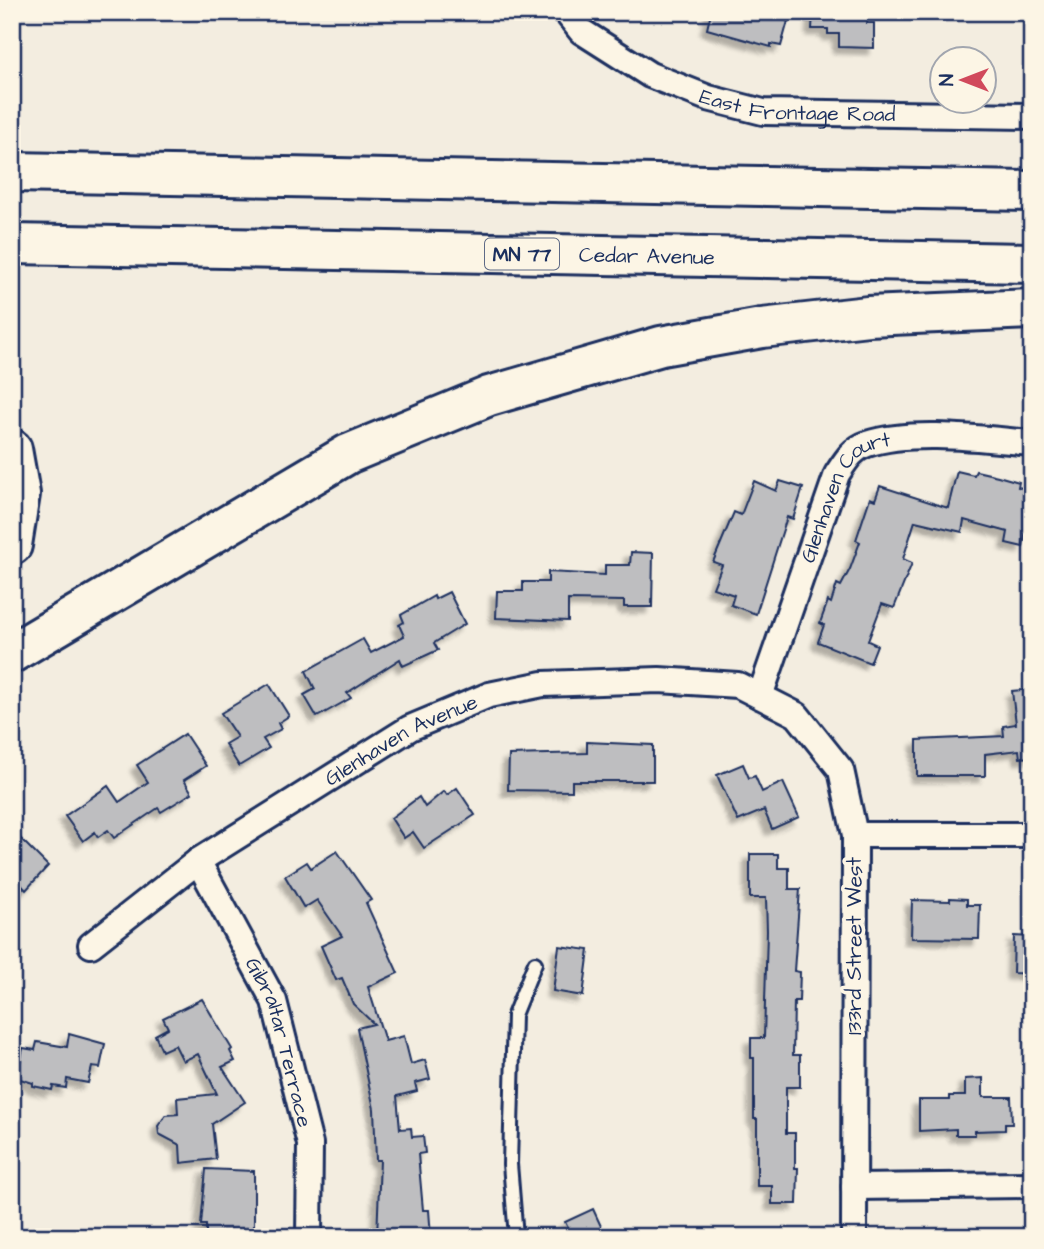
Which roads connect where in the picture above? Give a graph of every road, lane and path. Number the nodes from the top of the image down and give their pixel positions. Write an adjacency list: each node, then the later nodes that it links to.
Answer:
1 (574, 22): 2 (street, East Frontage Road)
2 (1032, 116)
3 (12, 172): 4 (highway)
4 (1032, 191)
5 (12, 244): 6 (highway, Cedar Avenue / MN 77)
6 (1032, 263)
7 (1032, 309): 11 (highway)
8 (1032, 443): 12 (street, Glenhaven Court)
9 (12, 449): 10 (highway)
10 (12, 545)
11 (12, 653)
12 (760, 695): 13 (street, 133rd Street West); 15 (street, Glenhaven Avenue)
13 (855, 835): 14 (street); 19 (street, 133rd Street West)
14 (1032, 835)
15 (198, 861): 16 (street, Glenhaven Avenue); 20 (street, Gibraltar Terrace)
16 (91, 945)
17 (535, 962): 21 (lane)
18 (1032, 1185): 19 (street)
19 (854, 1187): 22 (street, 133rd Street West)
20 (309, 1237)
21 (516, 1237)
22 (854, 1237)

